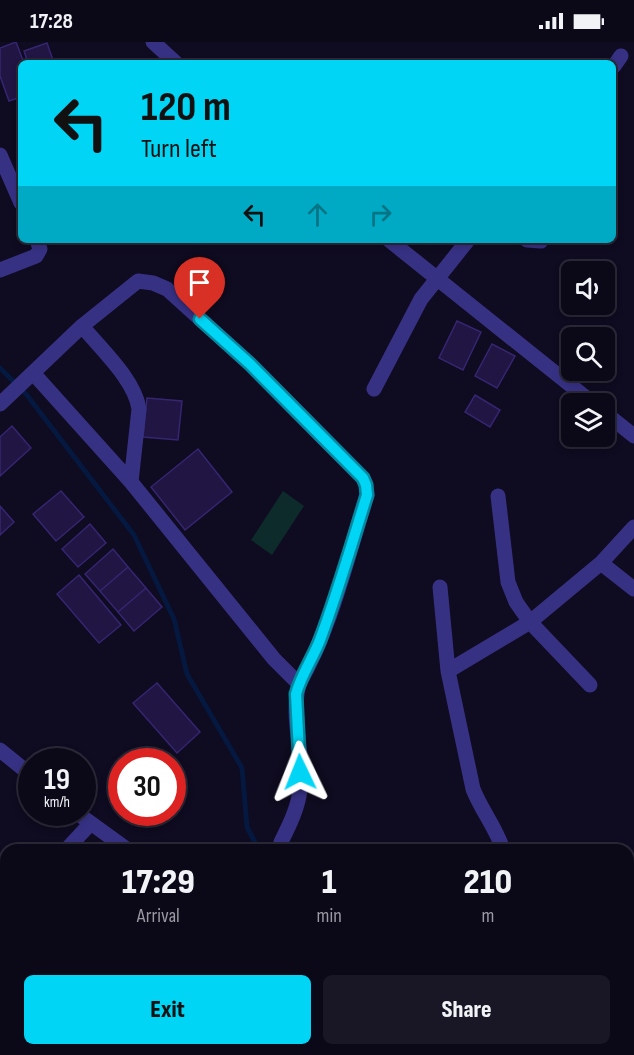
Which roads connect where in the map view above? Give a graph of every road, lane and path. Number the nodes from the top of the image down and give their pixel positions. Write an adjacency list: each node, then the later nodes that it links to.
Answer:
1 (153, 42): 2 (street)
2 (174, 60)
3 (0, 155): 4 (street)
4 (18, 196)
5 (38, 243): 8 (street)
6 (393, 243): 9 (street)
7 (465, 243): 9 (street)
8 (0, 270)
9 (436, 278): 12 (street); 13 (street)
10 (82, 326): 11 (street); 17 (street); 25 (street)
11 (34, 374): 14 (street); 17 (street)
12 (374, 389)
13 (580, 393)
14 (0, 404)
15 (615, 421): 16 (street)
16 (634, 436)
17 (131, 482): 25 (street)
18 (498, 496): 23 (street)
19 (634, 527): 20 (street)
20 (601, 563): 22 (street); 23 (street)
21 (440, 587): 24 (street)
22 (634, 588)
23 (530, 622): 24 (street); 26 (street)
24 (448, 671): 34 (street)
25 (299, 684): 31 (street)
26 (590, 685)
27 (0, 750): 28 (street)
28 (18, 765)
29 (88, 826): 32 (street)
30 (93, 826): 33 (street)
31 (281, 842)
32 (72, 844)
33 (119, 844)
34 (501, 844)

